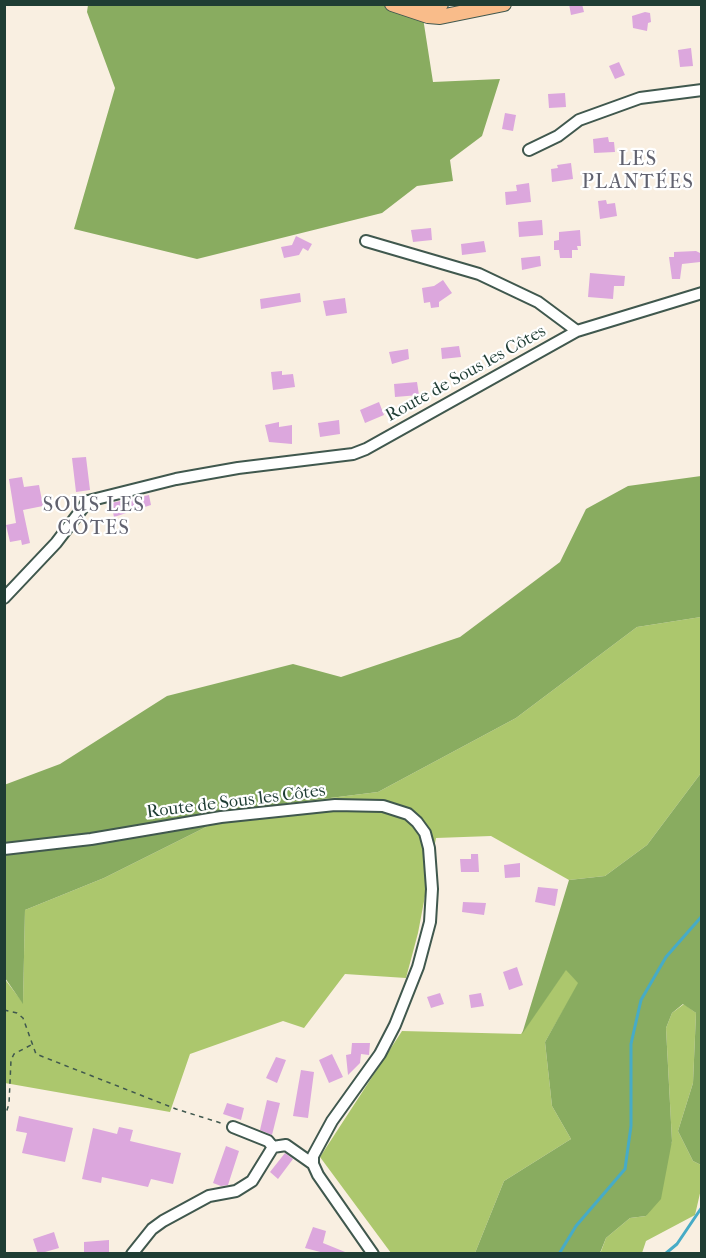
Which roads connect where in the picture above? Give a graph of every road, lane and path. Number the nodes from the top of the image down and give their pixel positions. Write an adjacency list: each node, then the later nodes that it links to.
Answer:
1 (392, 4): 4 (main road)
2 (407, 4): 3 (main road)
3 (441, 4)
4 (504, 4)
5 (702, 90): 6 (street)
6 (529, 150)
7 (366, 241): 9 (street)
8 (702, 293): 9 (street, Route de Sous les Côtes)
9 (577, 331): 10 (street, Route de Sous les Côtes)
10 (4, 598)
11 (4, 849): 17 (street, Route de Sous les Côtes)
12 (4, 1010): 13 (path)
13 (31, 1046): 14 (path); 15 (path)
14 (4, 1119)
15 (232, 1127): 16 (street)
16 (273, 1147): 17 (street); 18 (street)
17 (313, 1164): 19 (street)
18 (132, 1254)
19 (373, 1254)

